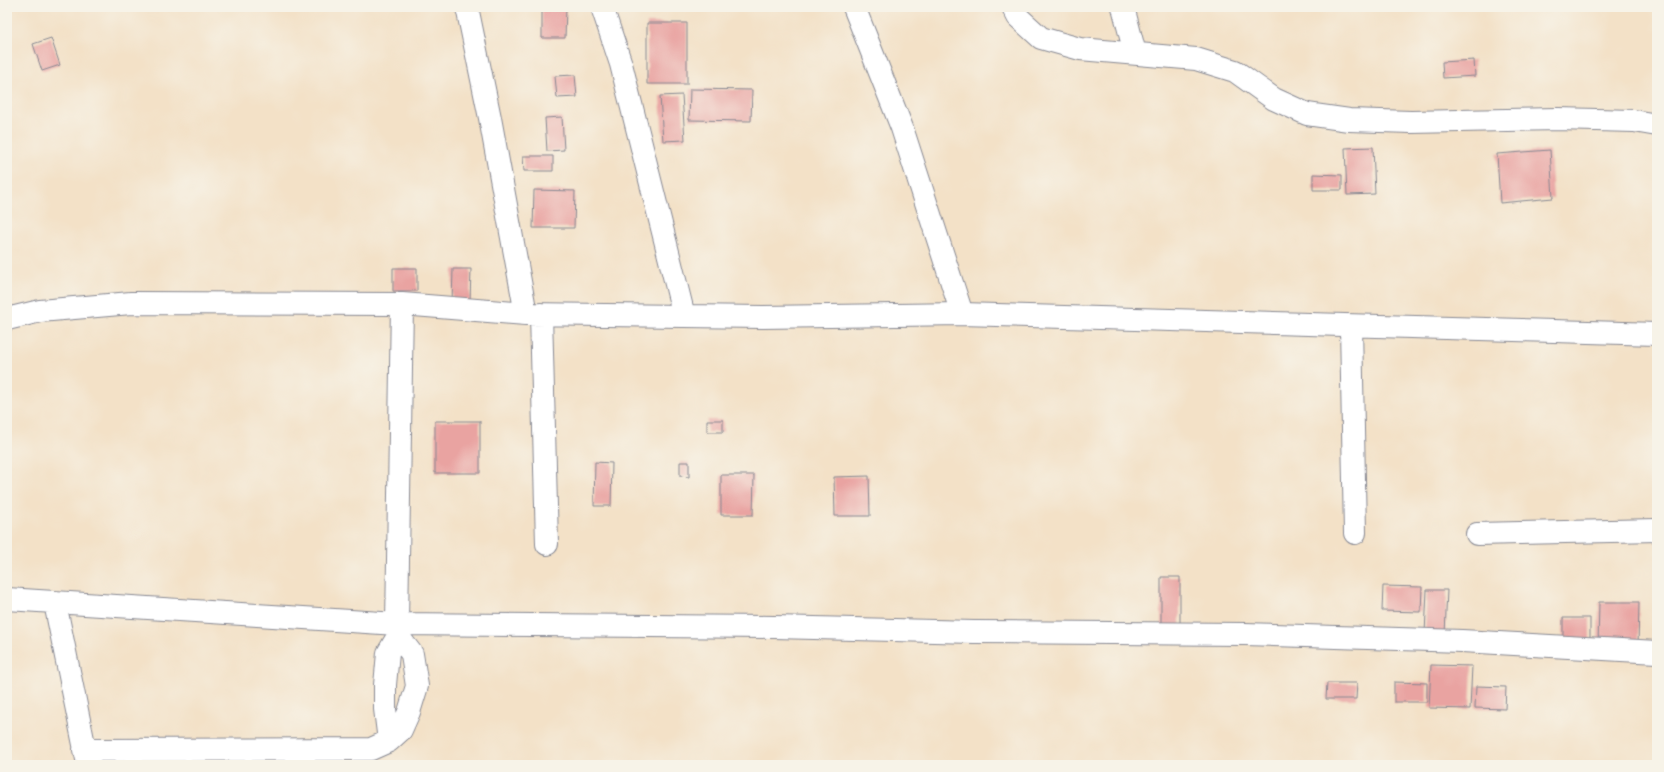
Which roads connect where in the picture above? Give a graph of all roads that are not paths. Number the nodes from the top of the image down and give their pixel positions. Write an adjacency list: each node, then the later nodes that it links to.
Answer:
1 (467, 7): 9 (street)
2 (602, 7): 11 (street)
3 (854, 7): 10 (street)
4 (1013, 7): 6 (street)
5 (1123, 7): 6 (street)
6 (1135, 53): 7 (street)
7 (1657, 125)
8 (402, 304): 9 (street); 12 (street); 21 (street)
9 (534, 314): 11 (street); 18 (street)
10 (962, 314): 11 (street); 13 (street)
11 (684, 316)
12 (7, 319)
13 (1351, 326): 14 (street); 16 (street)
14 (1657, 334)
15 (1657, 530): 17 (street)
16 (1355, 533)
17 (1477, 534)
18 (546, 544)
19 (7, 599): 20 (street)
20 (55, 603): 21 (street); 24 (street)
21 (398, 630): 22 (street); 23 (street); 23 (street)
22 (1657, 652)
23 (389, 741): 24 (street)
24 (86, 758)

